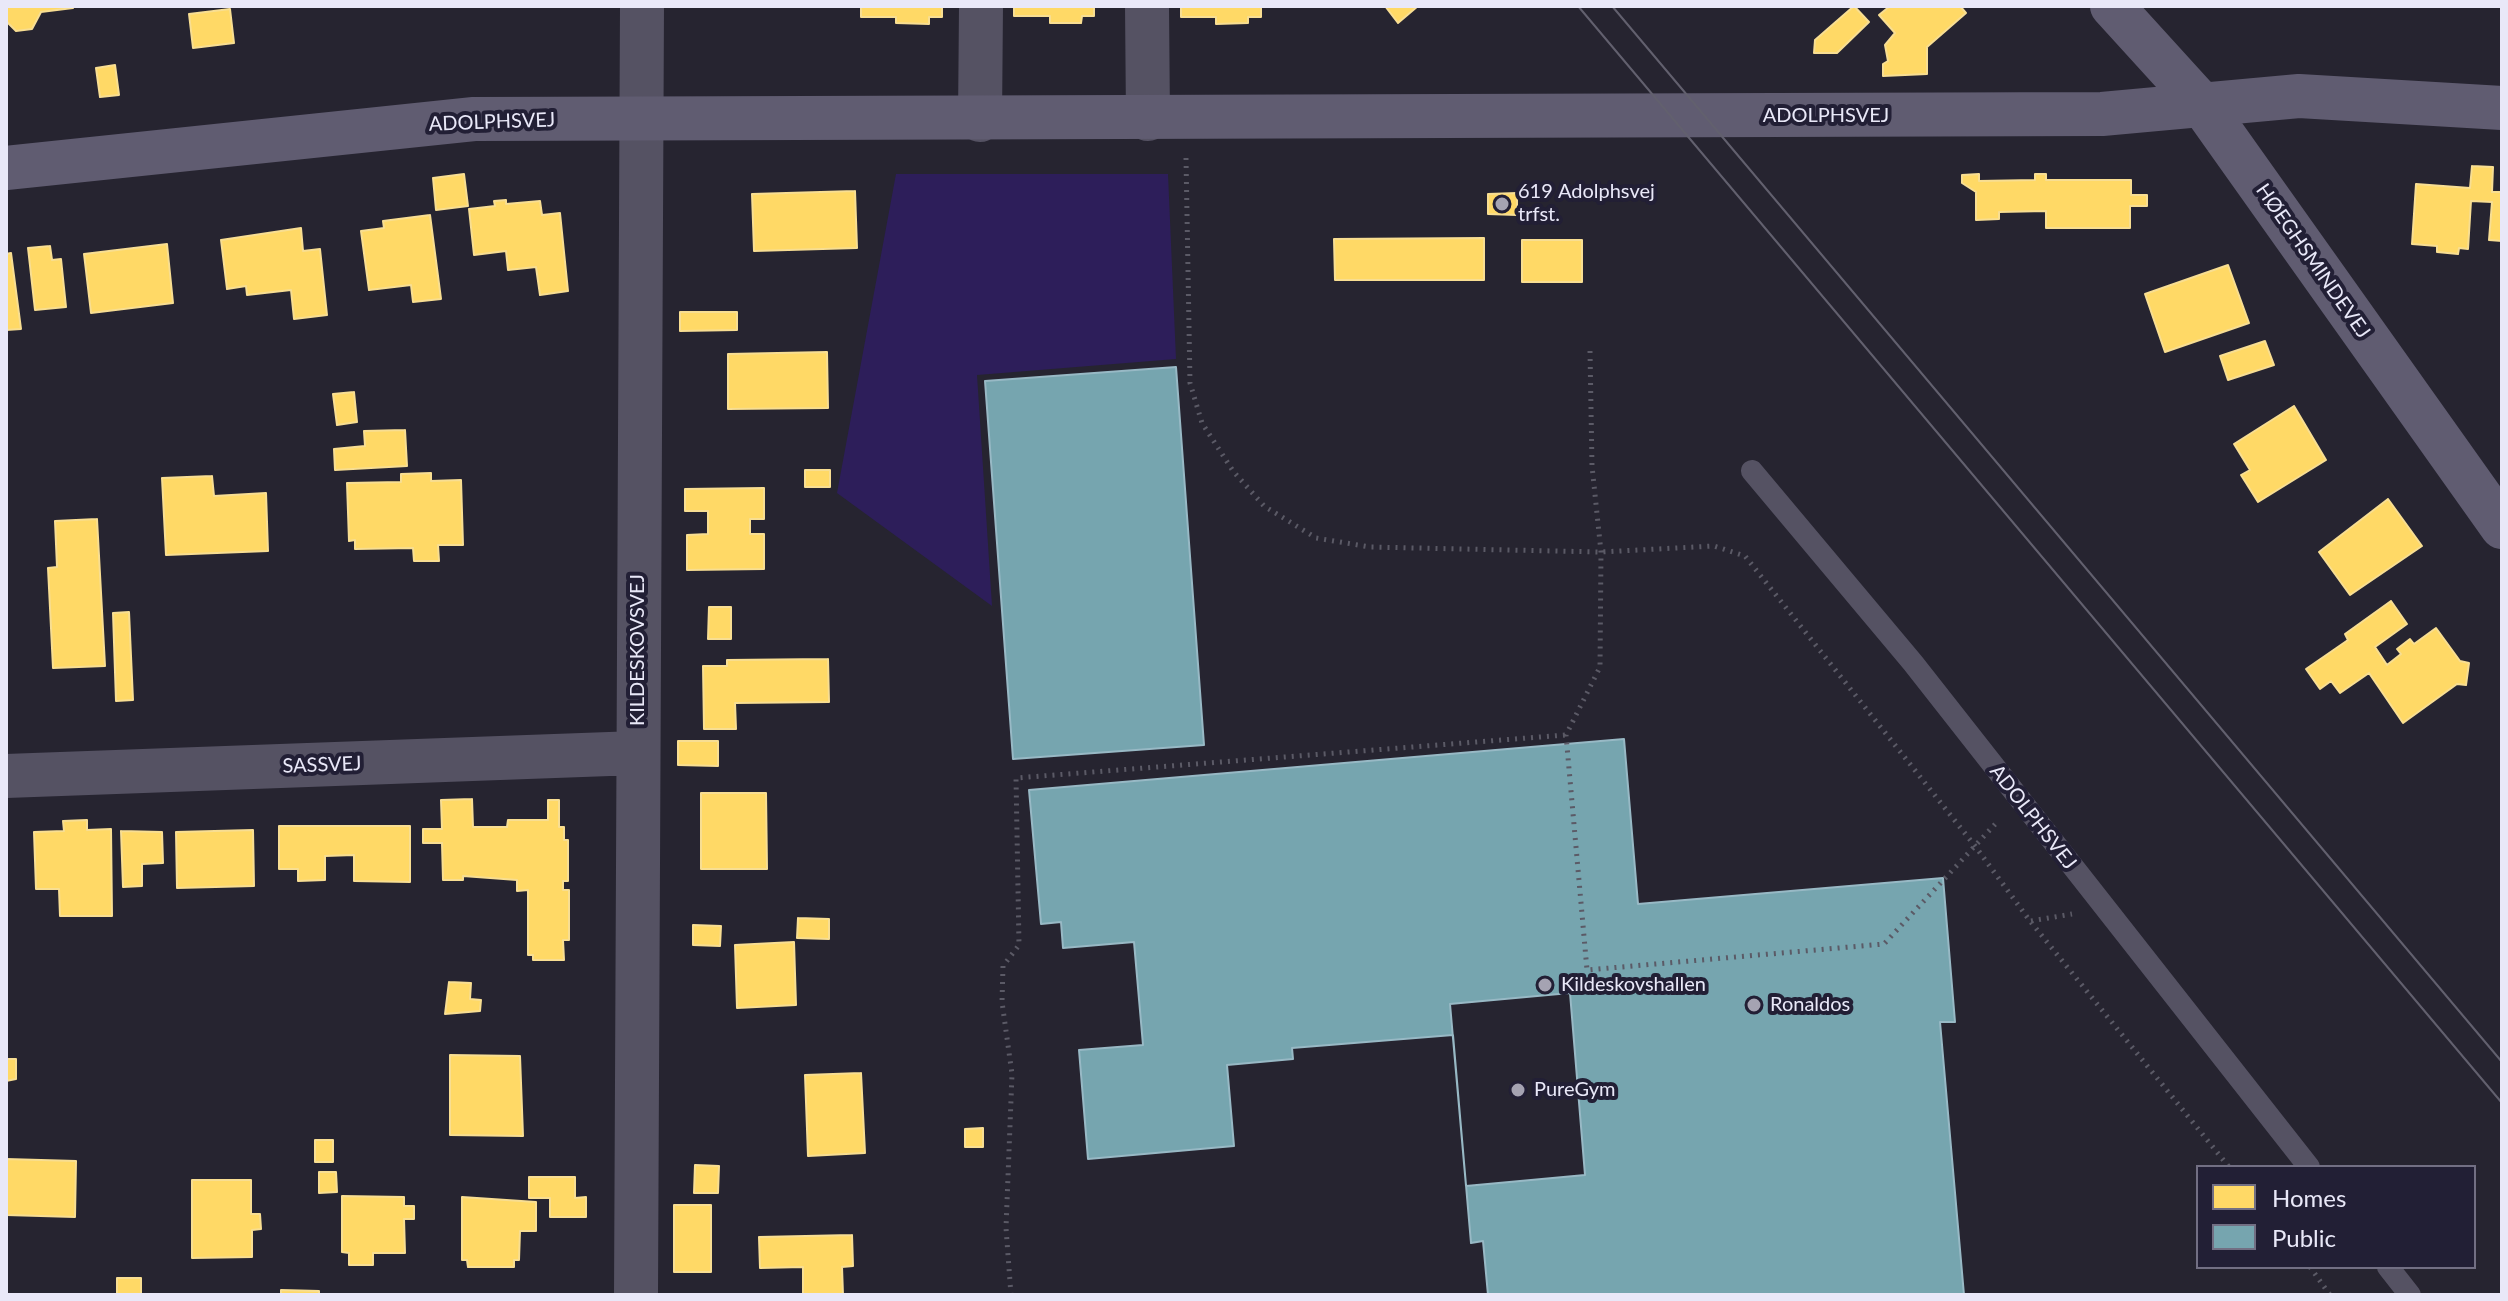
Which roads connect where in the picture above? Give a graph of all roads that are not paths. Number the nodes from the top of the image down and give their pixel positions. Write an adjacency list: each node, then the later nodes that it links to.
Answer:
1 (642, 6): 8 (street, KILDESKOVSVEJ)
2 (981, 6): 9 (street)
3 (1147, 6): 7 (street)
4 (2112, 6): 5 (street, HØEGHSMINDEVEJ)
5 (2203, 106): 6 (street, ADOLPHSVEJ); 7 (street, ADOLPHSVEJ); 12 (street, HØEGHSMINDEVEJ)
6 (2502, 108)
7 (1167, 119): 9 (street, ADOLPHSVEJ)
8 (642, 120): 9 (street, ADOLPHSVEJ); 10 (street, ADOLPHSVEJ); 13 (street, KILDESKOVSVEJ)
9 (980, 120)
10 (6, 168)
11 (1752, 471): 15 (lane, ADOLPHSVEJ)
12 (2502, 527)
13 (637, 753): 14 (street, SASSVEJ); 17 (street, KILDESKOVSVEJ)
14 (6, 776)
15 (2307, 1165)
16 (2390, 1269): 18 (lane)
17 (636, 1295)
18 (2410, 1295)

